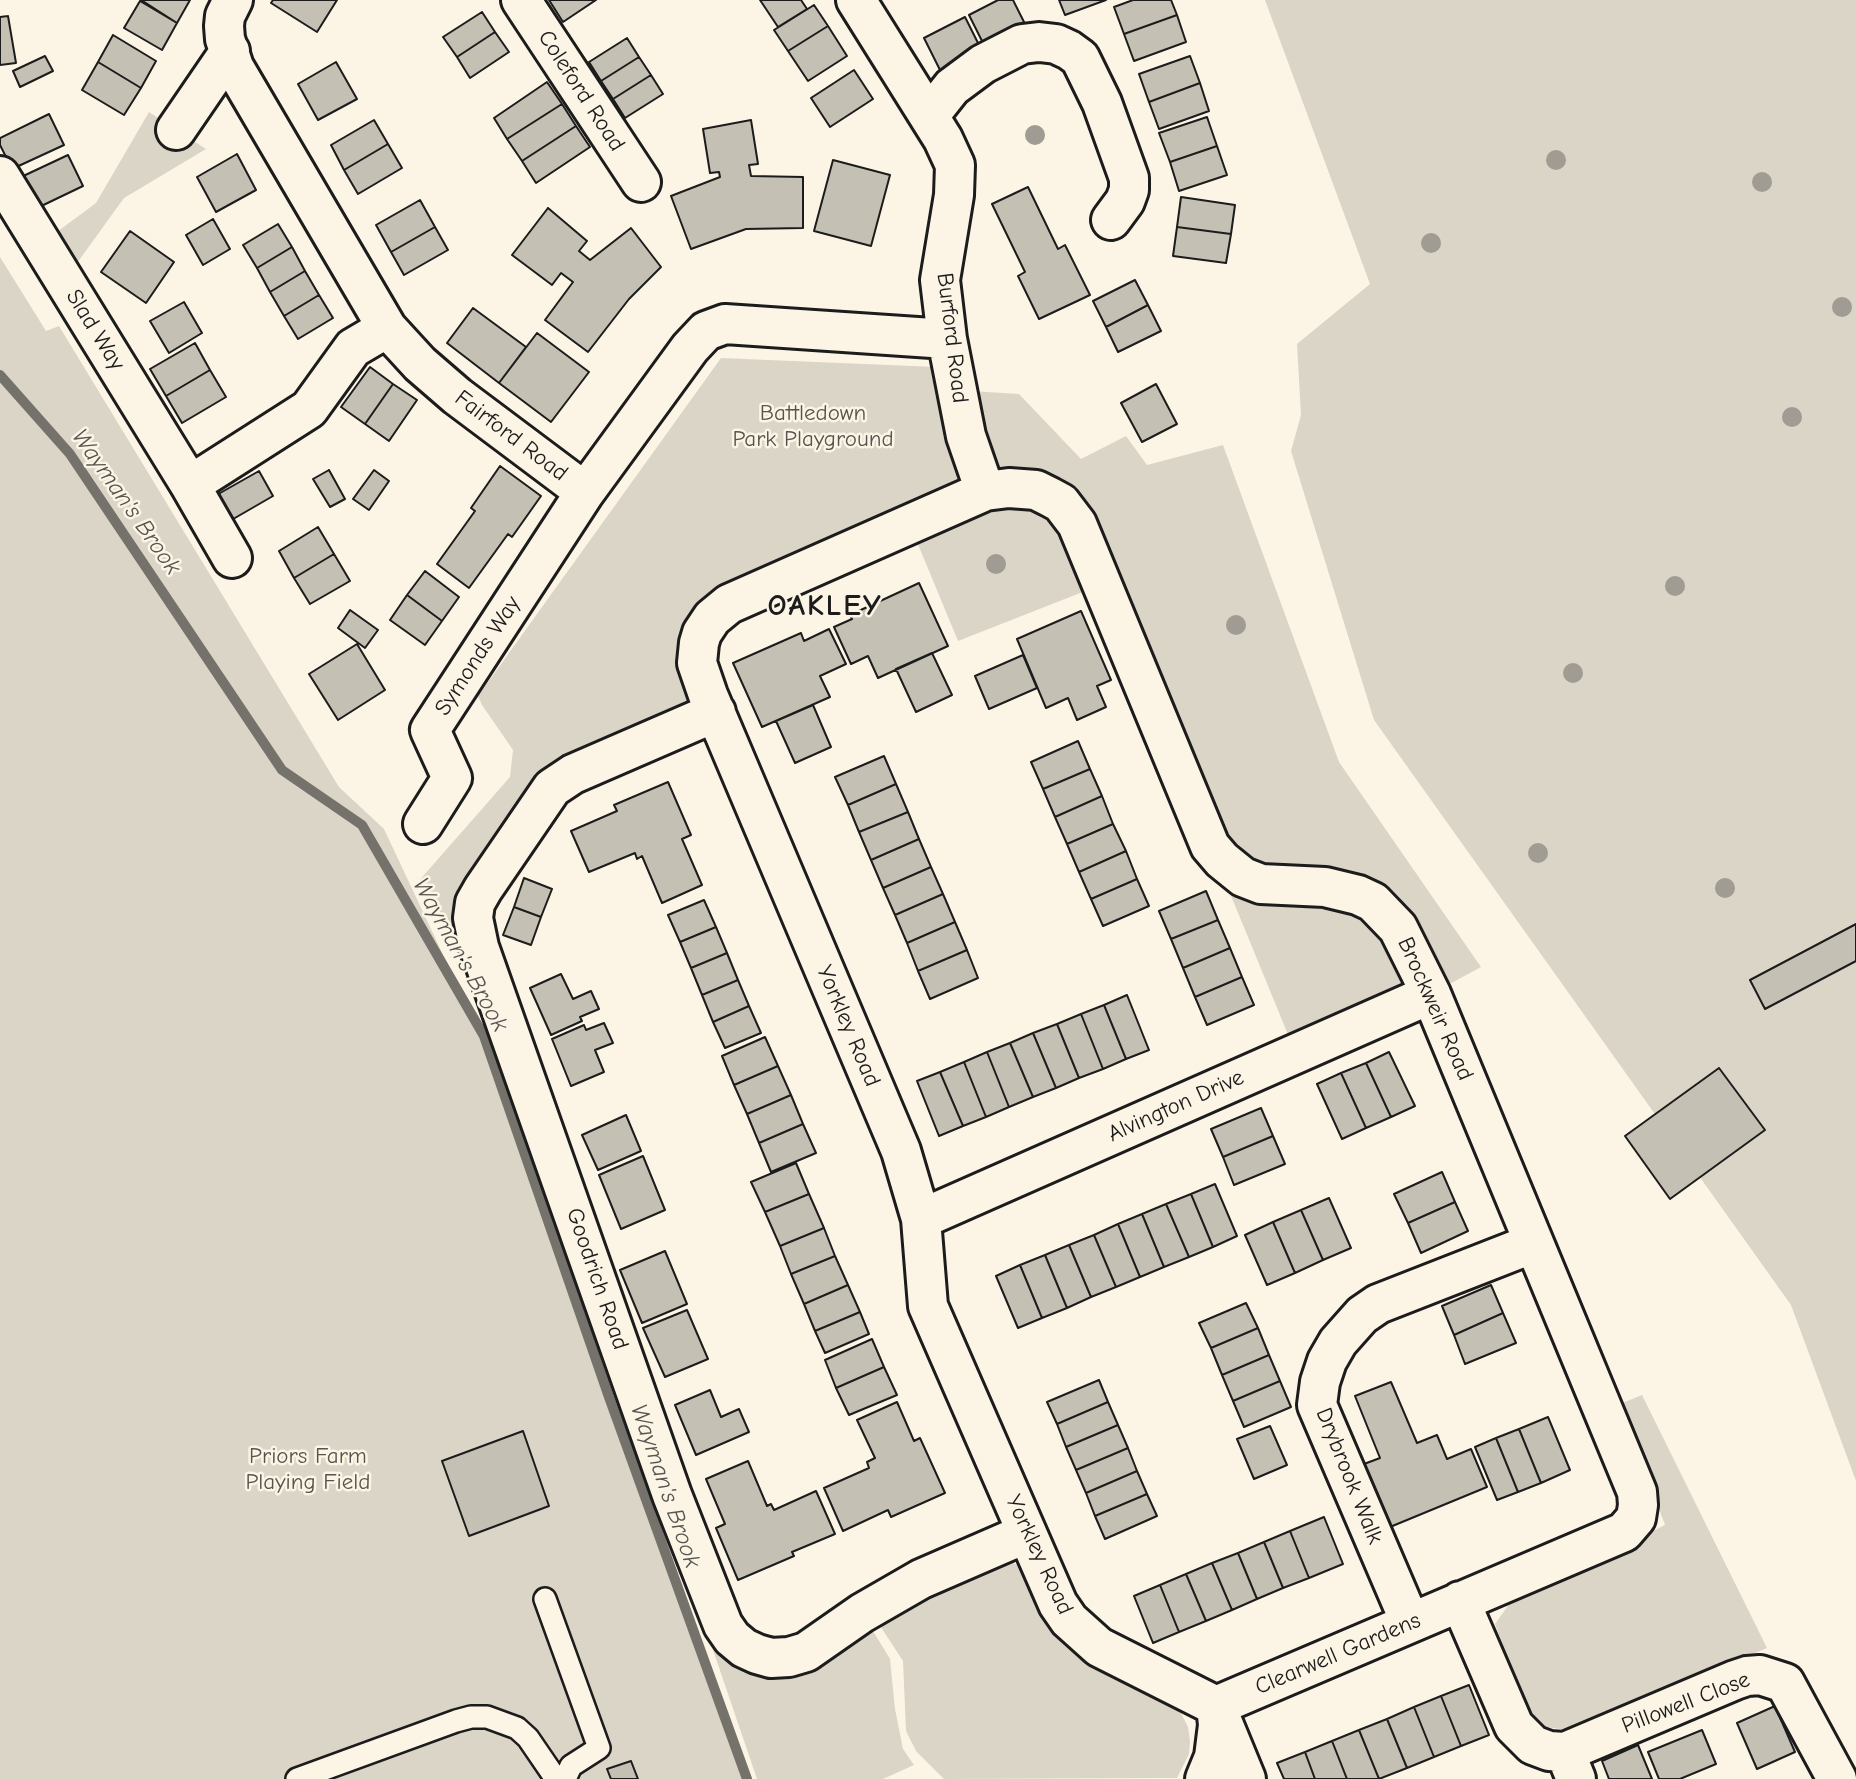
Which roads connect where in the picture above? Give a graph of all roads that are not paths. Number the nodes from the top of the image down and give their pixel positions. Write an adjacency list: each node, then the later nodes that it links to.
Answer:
1 (233, 0): 4 (street, Fairford Road)
2 (521, 0): 8 (street, Coleford Road)
3 (856, 0): 5 (street, Burford Road)
4 (230, 51): 6 (street); 10 (street, Fairford Road)
5 (929, 116): 9 (street); 11 (street, Burford Road)
6 (176, 130)
7 (0, 176): 12 (street, Slad Way)
8 (640, 182)
9 (1111, 220)
10 (387, 328): 12 (street); 14 (street, Fairford Road)
11 (947, 339): 13 (street, Burford Road); 14 (street, Fairford Road)
12 (190, 485): 16 (street, Slad Way)
13 (985, 491): 15 (street, Yorkley Road); 17 (street, Yorkley Road)
14 (585, 492): 18 (street, Symonds Way)
15 (1051, 497): 19 (street, Brockweir Road)
16 (232, 558)
17 (716, 712): 20 (street, Yorkley Road); 23 (street, Goodrich Road)
18 (423, 824)
19 (1431, 994): 20 (street, Alvington Drive); 21 (street, Brockweir Road)
20 (921, 1219): 23 (street, Yorkley Road)
21 (1534, 1243): 22 (street, Brockweir Road); 26 (street, Drybrook Walk)
22 (1637, 1492): 25 (street, Clearwell Gardens)
23 (1027, 1533): 27 (street, Yorkley Road)
24 (545, 1600): 31 (lane)
25 (1460, 1601): 26 (street, Clearwell Gardens); 28 (street)
26 (1410, 1622): 27 (street, Clearwell Gardens)
27 (1216, 1706): 32 (street); 33 (street)
28 (1571, 1766): 34 (street, Pillowell Close)
29 (297, 1779): 30 (lane)
30 (556, 1779)
31 (565, 1779)
32 (1205, 1779)
33 (1246, 1779)
34 (1837, 1779)

